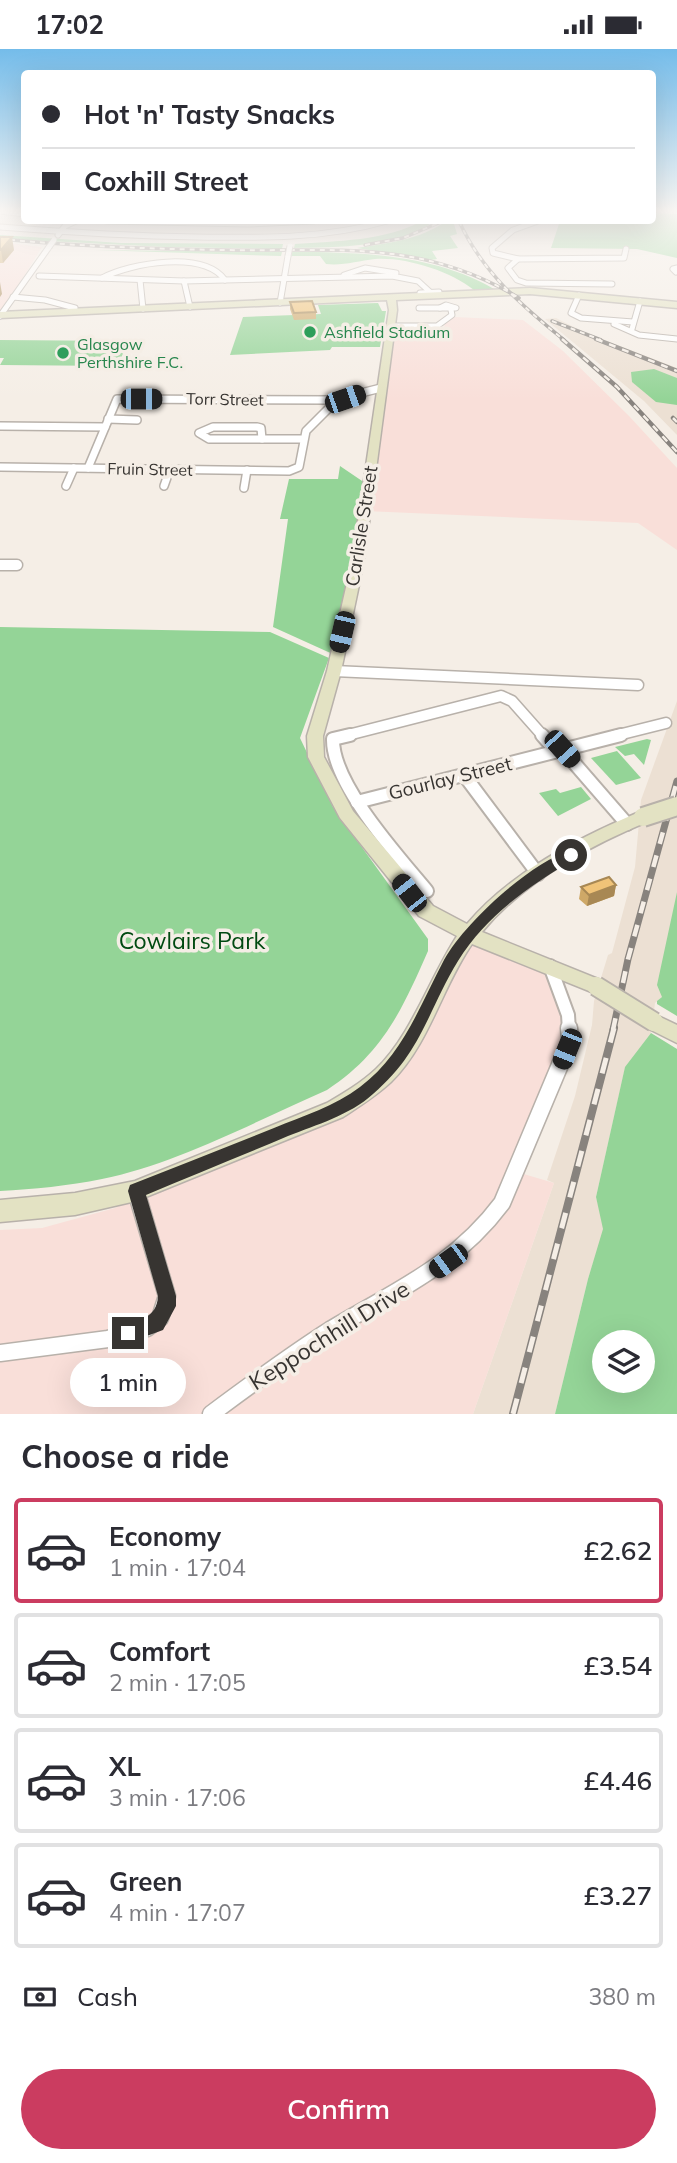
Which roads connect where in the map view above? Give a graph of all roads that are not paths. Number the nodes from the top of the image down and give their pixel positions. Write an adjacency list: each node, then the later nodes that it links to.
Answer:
1 (30, 273): 18 (street, bridge)
2 (114, 273): 7 (street)
3 (221, 273): 10 (street)
4 (286, 273): 8 (street, bridge)
5 (512, 273): 13 (street)
6 (39, 276): 7 (street)
7 (102, 278): 9 (street)
8 (285, 279): 10 (street); 14 (street); 21 (street)
9 (140, 280): 11 (street); 28 (street)
10 (225, 280): 11 (street)
11 (184, 281): 24 (street)
12 (612, 284): 13 (street)
13 (551, 288): 17 (street); 19 (street)
14 (430, 292): 15 (street); 16 (street)
15 (439, 292)
16 (420, 293)
17 (579, 295): 20 (street); 30 (street)
18 (13, 296): 27 (street); 29 (street)
19 (391, 297): 21 (street); 32 (street, Carlisle Street)
20 (640, 301): 23 (street); 31 (street)
21 (279, 303): 24 (street)
22 (461, 303): 26 (street)
23 (677, 305)
24 (190, 307): 28 (street)
25 (419, 308): 26 (street)
26 (452, 308): 32 (street)
27 (75, 309)
28 (143, 309): 29 (street)
29 (0, 316)
30 (605, 320): 31 (street); 33 (street)
31 (633, 322): 33 (street)
32 (390, 326): 35 (street, Carlisle Street)
33 (631, 331): 34 (street)
34 (677, 339)
35 (381, 388): 38 (street, Torr Street); 56 (street, Carlisle Street)
36 (188, 399): 37 (street, Torr Street); 39 (street); 42 (street, Torr Street)
37 (239, 400): 38 (street, Torr Street); 40 (street)
38 (333, 400): 45 (street)
39 (185, 411)
40 (236, 412)
41 (136, 420): 42 (street)
42 (107, 423): 43 (street); 48 (street)
43 (0, 426)
44 (262, 439): 44 (street); 45 (street)
45 (302, 439): 50 (street, Fruin Street)
46 (0, 467): 47 (street, Fruin Street)
47 (74, 468): 48 (street, Fruin Street); 51 (street)
48 (88, 468): 49 (street, Fruin Street)
49 (170, 470): 50 (street, Fruin Street); 52 (street)
50 (247, 470): 53 (street)
51 (66, 486)
52 (164, 486)
53 (244, 488)
54 (0, 565): 55 (street)
55 (18, 565)
56 (334, 671): 57 (street); 66 (street, Carlisle Street)
57 (638, 685)
58 (666, 723): 59 (street, Gourlay Street)
59 (559, 750): 60 (street, Gourlay Street); 61 (street); 63 (street)
60 (464, 775): 61 (street, Gourlay Street); 64 (street)
61 (357, 802): 65 (street)
62 (677, 806): 63 (street, bridge)
63 (635, 821): 64 (street)
64 (538, 874): 66 (street)
65 (427, 891)
66 (468, 935): 67 (street); 69 (street)
67 (550, 966): 68 (street, bridge); 72 (street, Keppochhill Drive)
68 (677, 1035)
69 (136, 1191): 70 (street); 71 (street)
70 (0, 1211)
71 (0, 1353)
72 (211, 1414)

